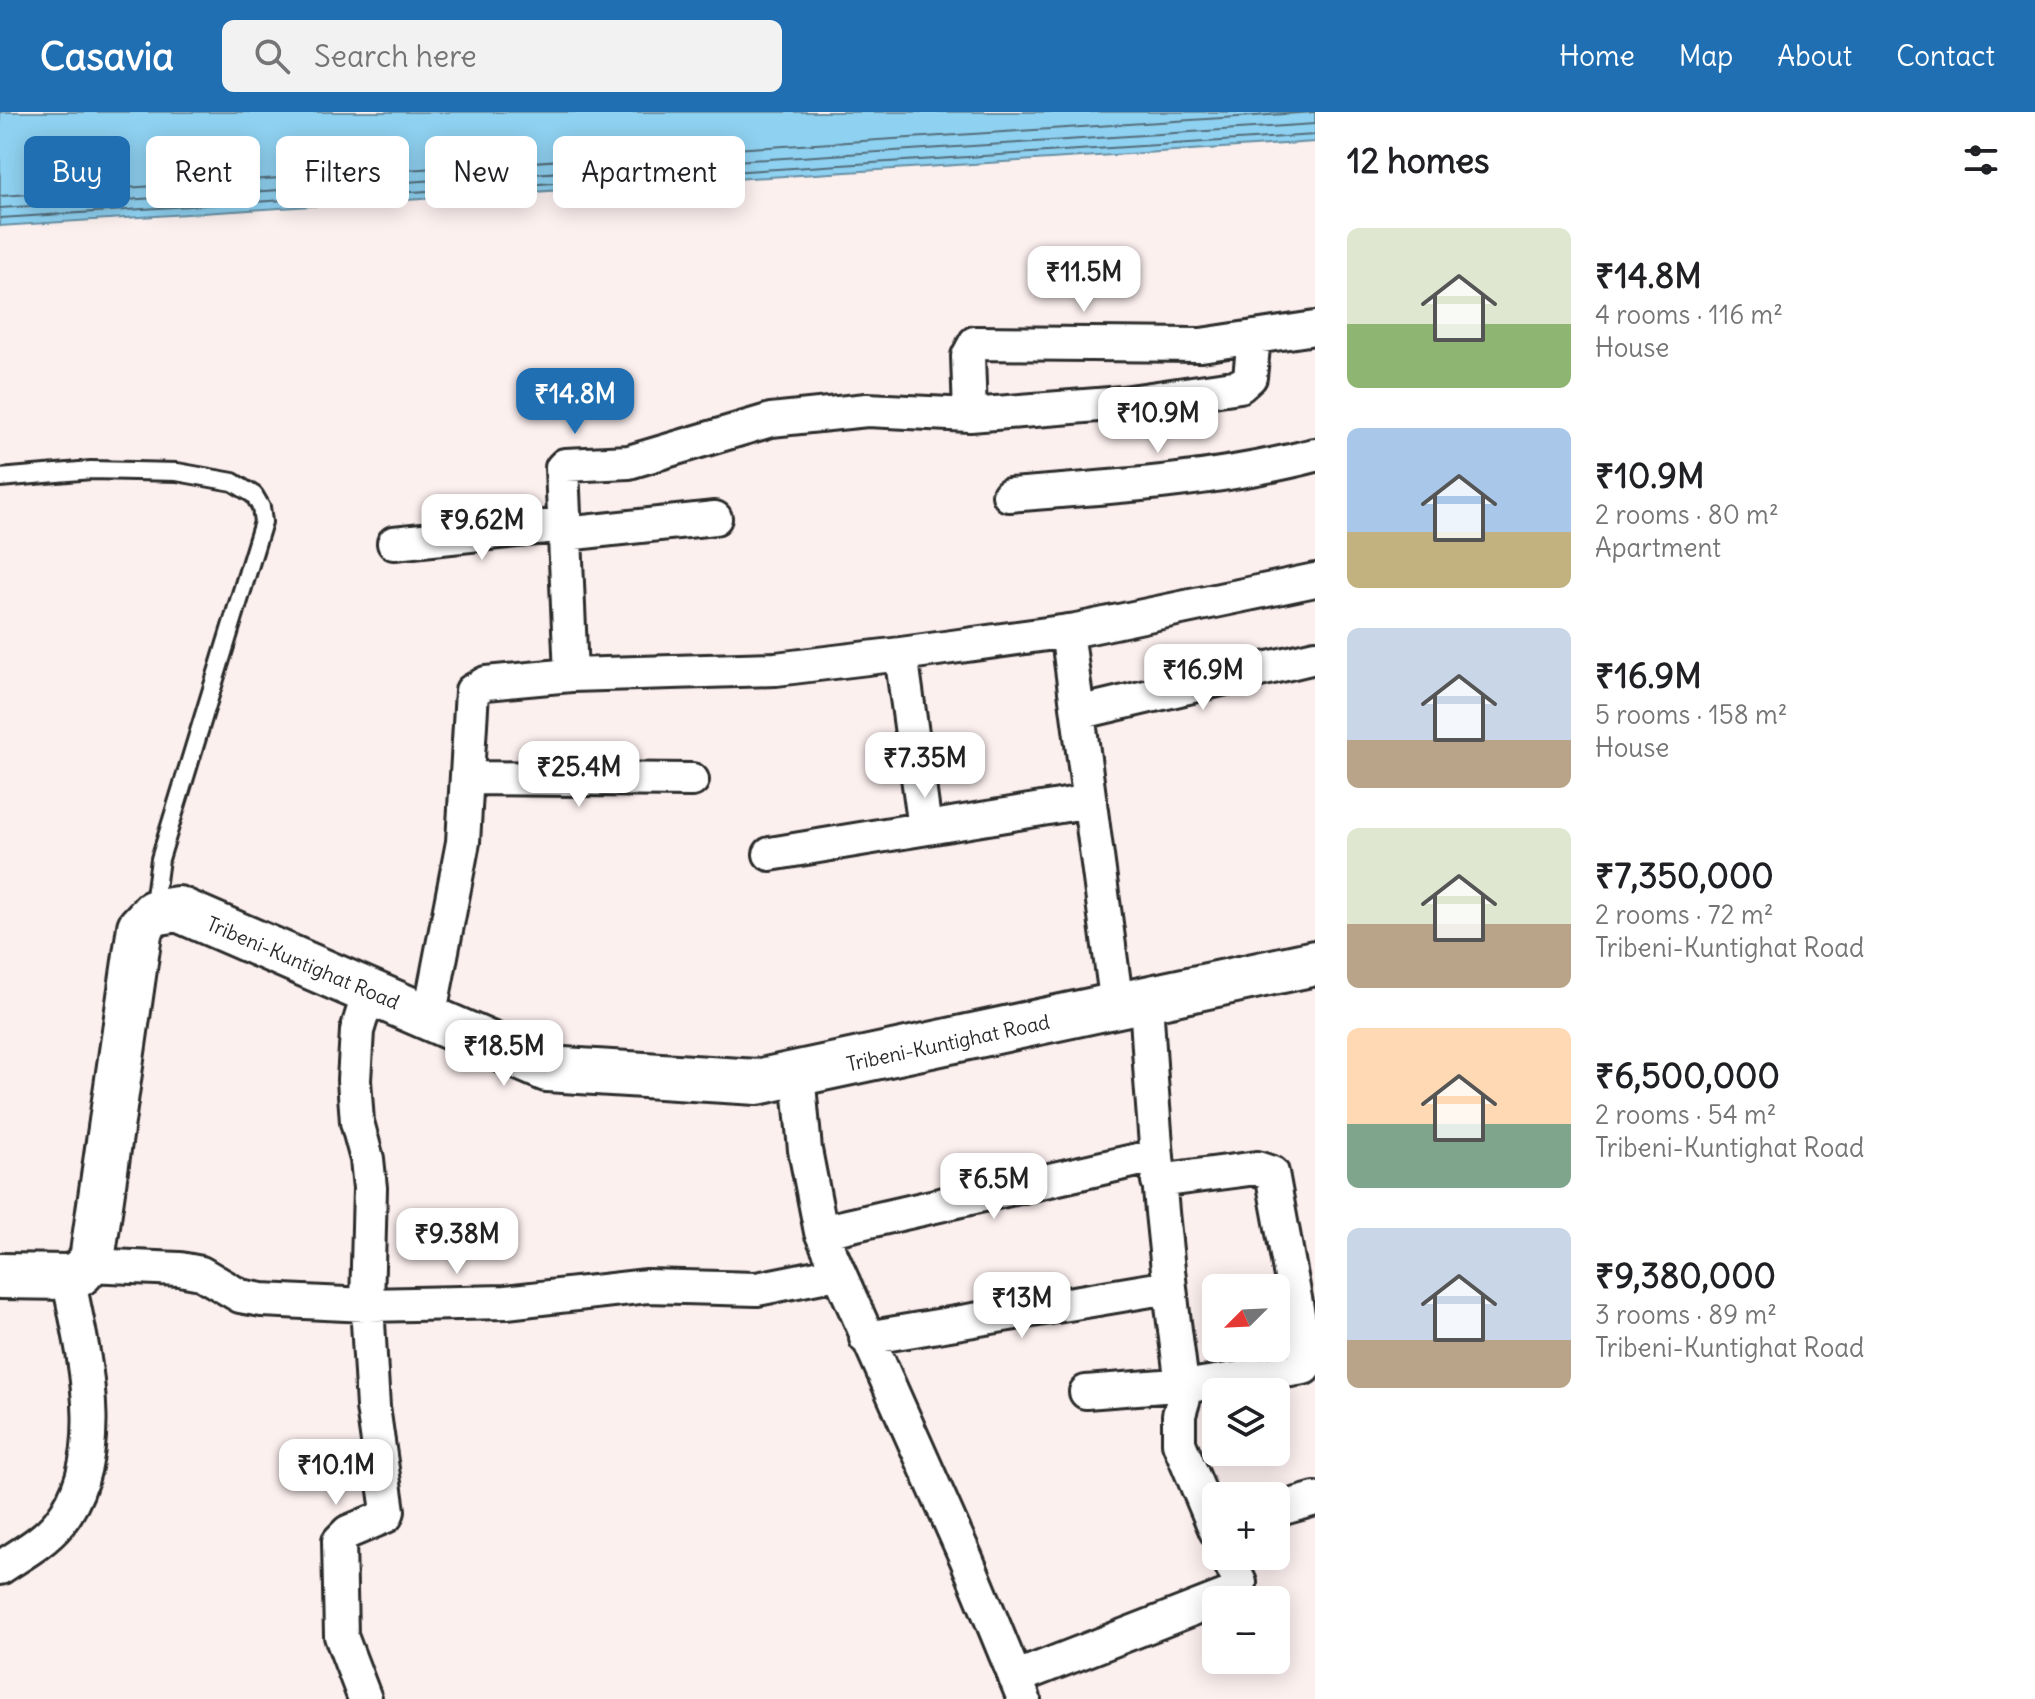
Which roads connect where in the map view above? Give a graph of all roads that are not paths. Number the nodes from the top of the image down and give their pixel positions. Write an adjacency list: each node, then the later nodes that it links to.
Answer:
1 (1315, 328): 2 (street)
2 (1254, 337): 3 (street); 3 (street)
3 (970, 415): 8 (street)
4 (1315, 455): 6 (street)
5 (0, 478): 21 (lane)
6 (1009, 495)
7 (715, 518): 8 (street)
8 (565, 529): 9 (street); 14 (street)
9 (394, 543)
10 (1315, 580): 11 (street)
11 (1067, 631): 12 (street); 15 (street)
12 (901, 654): 14 (street); 19 (street)
13 (1315, 657): 15 (street)
14 (571, 675): 16 (street)
15 (1078, 713): 18 (street)
16 (467, 778): 17 (street); 25 (street)
17 (692, 780)
18 (1090, 801): 19 (street); 24 (street)
19 (925, 828): 20 (street)
20 (770, 854)
21 (153, 913): 23 (main road, Tribeni-Kuntighat Road); 29 (main road)
22 (1315, 963): 24 (main road, Tribeni-Kuntighat Road)
23 (369, 992): 25 (main road, Tribeni-Kuntighat Road); 33 (street)
24 (1132, 1003): 26 (main road, Tribeni-Kuntighat Road); 27 (street)
25 (429, 1018): 26 (main road, Tribeni-Kuntighat Road)
26 (798, 1074): 28 (street)
27 (1157, 1168): 28 (street); 32 (street); 35 (street)
28 (821, 1232): 30 (street)
29 (78, 1271): 31 (main road); 33 (street); 40 (street)
30 (837, 1273): 33 (street); 34 (street)
31 (0, 1276)
32 (1169, 1287): 34 (street); 35 (street)
33 (367, 1305): 43 (street)
34 (866, 1338): 42 (street)
35 (1188, 1384): 36 (street); 37 (street)
36 (1086, 1392)
37 (1202, 1497)
38 (1315, 1499): 39 (street)
39 (1290, 1506)
40 (0, 1568)
41 (1234, 1570): 42 (street)
42 (1014, 1692)
43 (365, 1699)

